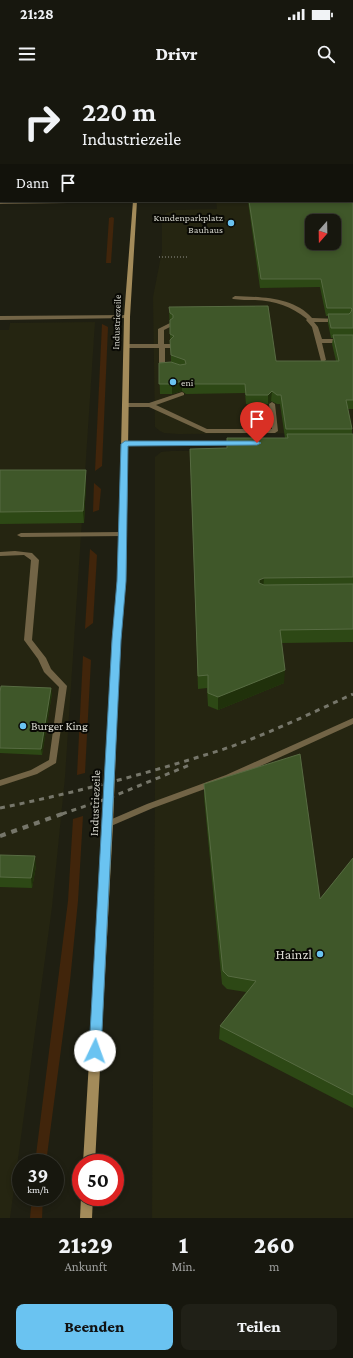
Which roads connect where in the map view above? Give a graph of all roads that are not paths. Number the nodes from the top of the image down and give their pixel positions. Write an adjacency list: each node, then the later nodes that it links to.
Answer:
1 (68, 202): 3 (street)
2 (135, 202): 5 (main road, Industriezeile)
3 (0, 203)
4 (235, 298): 7 (street)
5 (128, 317): 6 (street); 12 (main road, Industriezeile)
6 (0, 318)
7 (309, 320): 8 (street); 11 (street)
8 (348, 320)
9 (170, 325): 13 (street)
10 (353, 340): 11 (street)
11 (319, 341): 15 (street)
12 (127, 346): 13 (street); 19 (main road, Industriezeile)
13 (161, 346): 14 (street); 16 (street)
14 (170, 346)
15 (322, 360)
16 (175, 369)
17 (182, 394): 20 (street)
18 (272, 404): 20 (street)
19 (126, 405): 20 (street); 22 (main road, Industriezeile)
20 (150, 405)
21 (242, 443): 22 (street)
22 (125, 444): 23 (main road, Industriezeile)
23 (122, 534): 24 (street); 28 (main road, Industriezeile)
24 (21, 535)
25 (0, 554): 27 (street)
26 (353, 721): 28 (street)
27 (0, 783)
28 (108, 824): 29 (main road, Industriezeile)
29 (90, 1154)
30 (87, 1206): 31 (main road)
31 (86, 1218)

